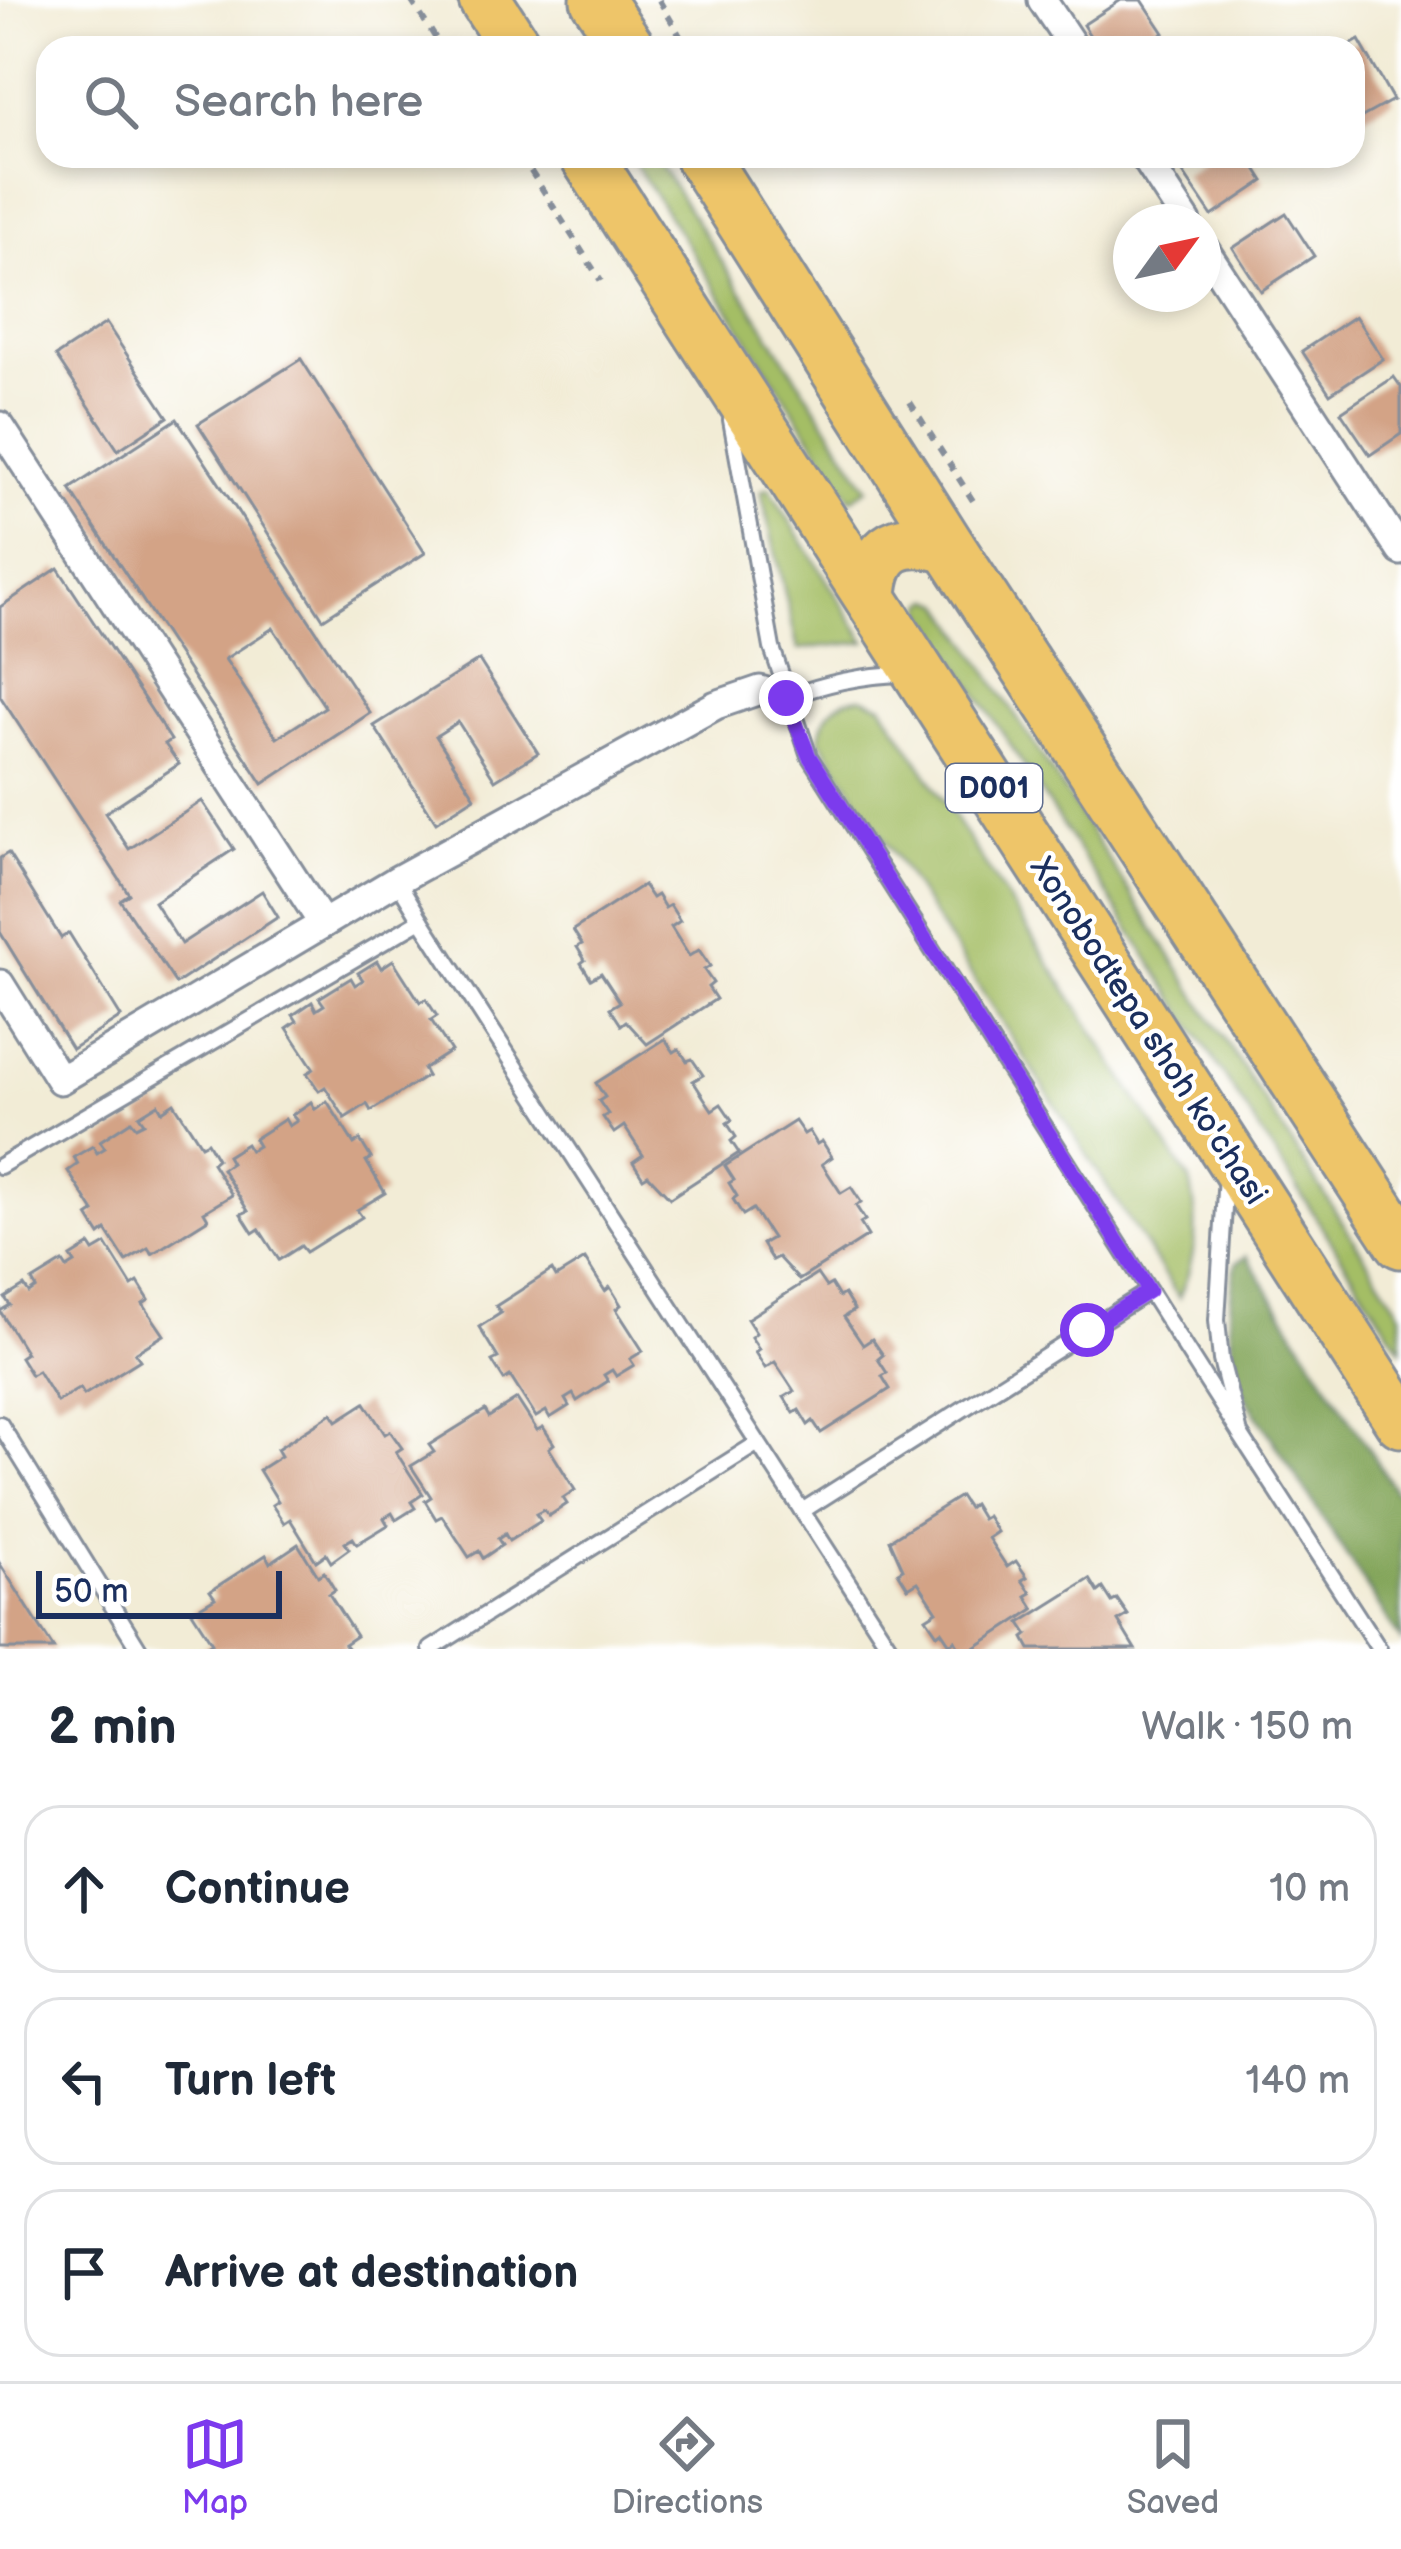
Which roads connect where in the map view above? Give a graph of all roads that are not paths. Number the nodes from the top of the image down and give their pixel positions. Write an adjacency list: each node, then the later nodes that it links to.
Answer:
1 (485, 0): 4 (highway)
2 (597, 0): 5 (highway)
3 (1042, 0): 6 (street)
4 (508, 36)
5 (621, 36)
6 (1066, 36)
7 (594, 168): 12 (highway, Xonobodtepa shoh ko'chasi / D001)
8 (709, 168): 14 (highway, D001)
9 (1152, 168): 10 (street)
10 (1175, 204)
11 (1221, 275): 15 (street)
12 (722, 368): 16 (highway, Xonobodtepa shoh ko'chasi / D001); 18 (lane)
13 (0, 425): 21 (street)
14 (949, 547): 16 (highway); 25 (highway, D001)
15 (1401, 551)
16 (871, 596): 17 (highway, Xonobodtepa shoh ko'chasi / D001)
17 (920, 674): 18 (lane); 23 (highway, Xonobodtepa shoh ko'chasi / D001)
18 (786, 698): 19 (street); 26 (lane)
19 (397, 880): 20 (lane); 21 (street)
20 (421, 920): 24 (lane); 30 (lane)
21 (323, 924): 22 (street)
22 (0, 984)
23 (1228, 1152): 27 (highway, Xonobodtepa shoh ko'chasi / D001); 29 (lane)
24 (0, 1166)
25 (1401, 1242)
26 (1149, 1291): 29 (lane); 31 (lane)
27 (1401, 1420)
28 (0, 1424): 32 (lane)
29 (1240, 1434): 35 (lane)
30 (758, 1443): 31 (lane); 33 (lane)
31 (802, 1511): 34 (lane)
32 (139, 1649)
33 (431, 1649)
34 (891, 1649)
35 (1379, 1649)

